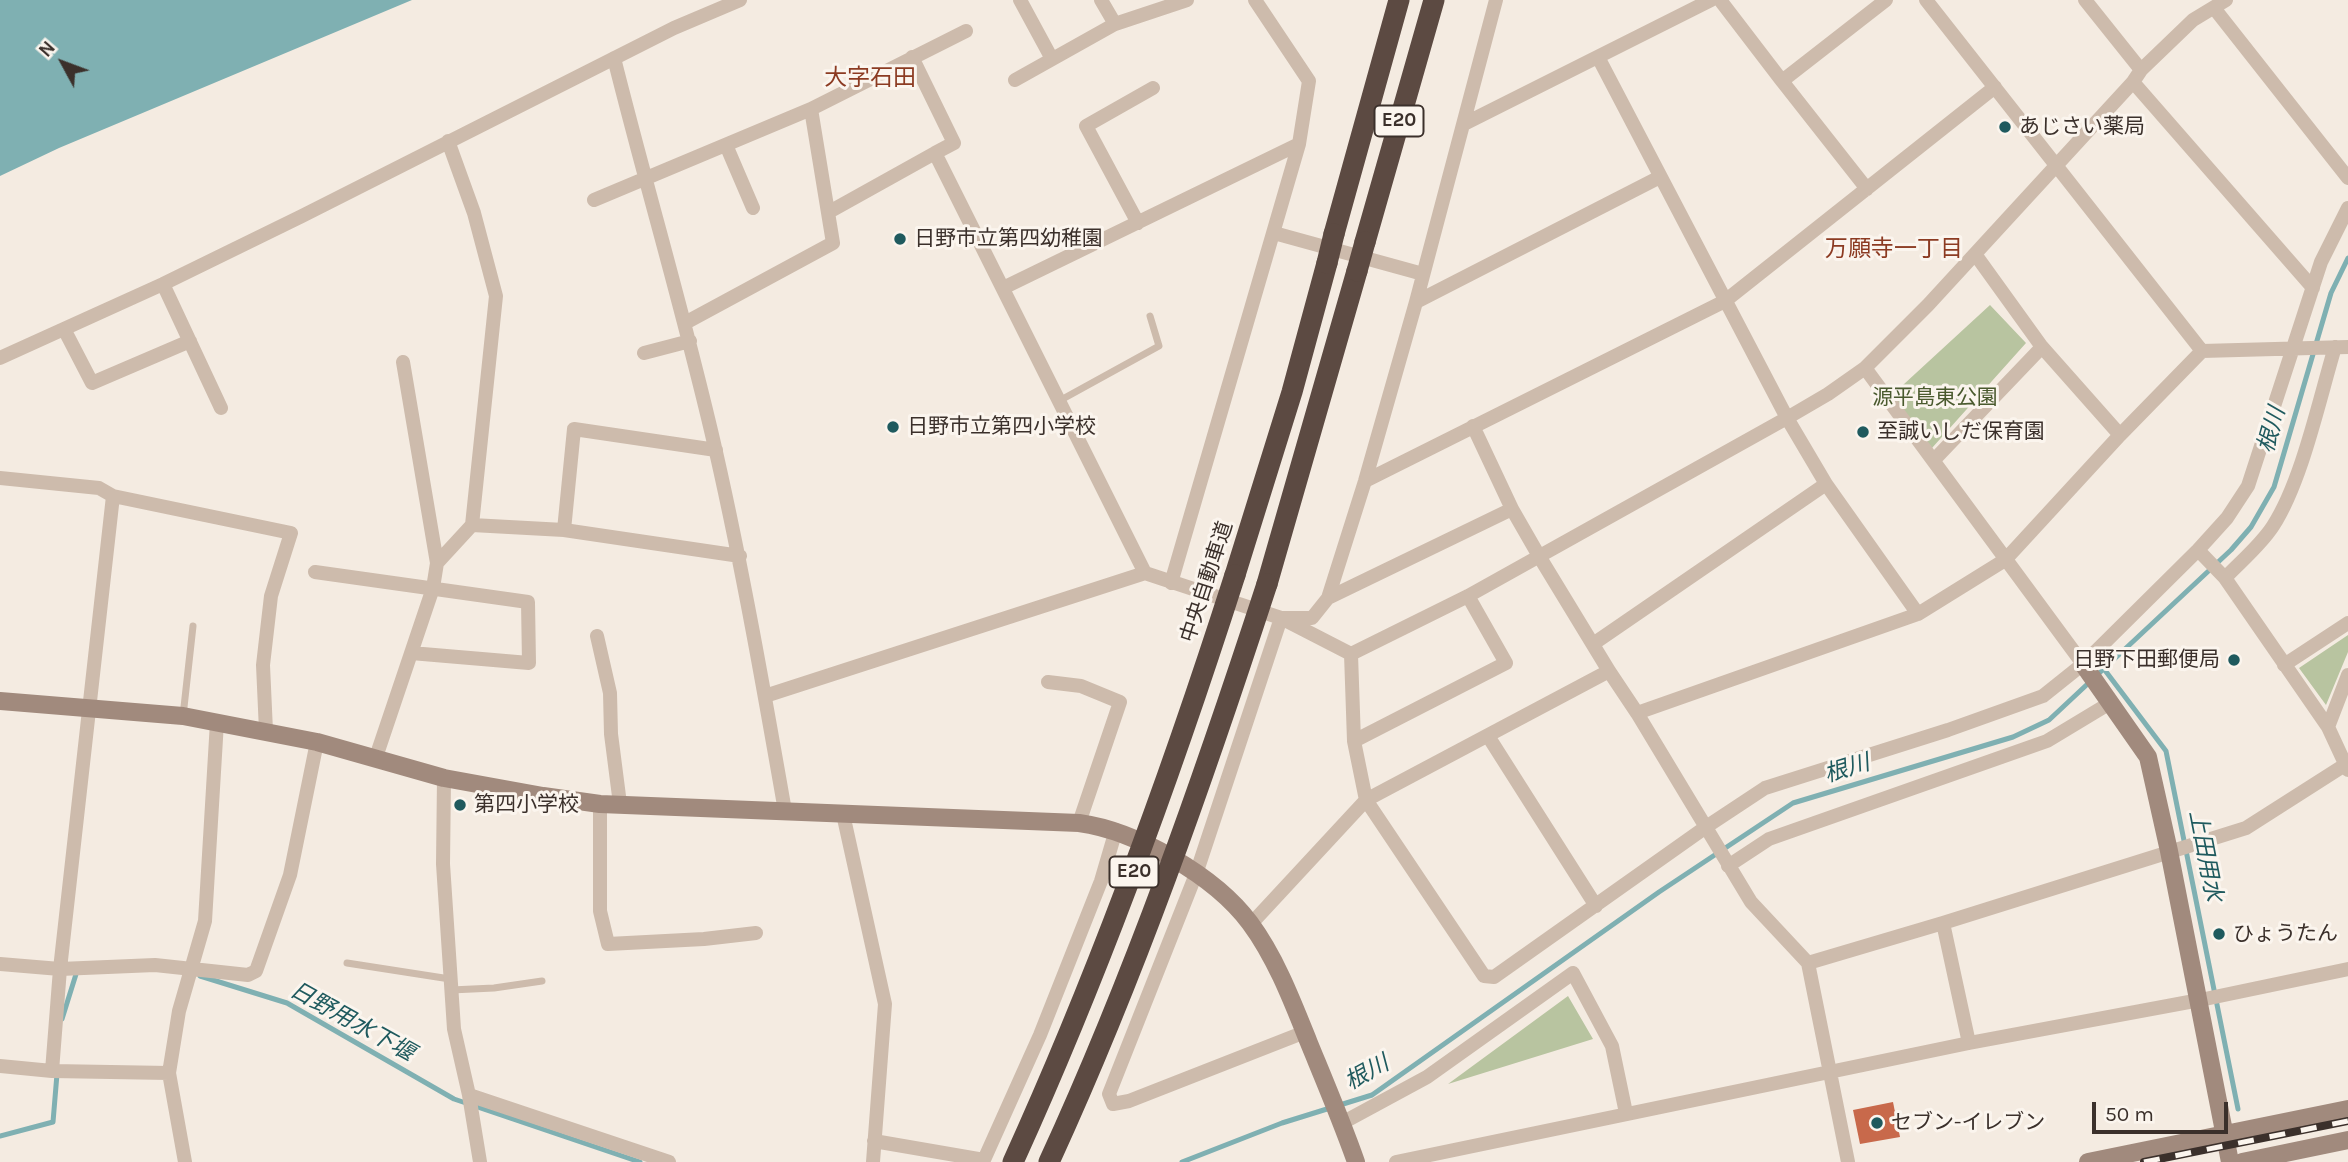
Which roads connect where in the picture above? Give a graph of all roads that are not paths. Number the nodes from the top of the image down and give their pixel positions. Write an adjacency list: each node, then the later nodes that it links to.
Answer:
1 (740, 0): 19 (street)
2 (1020, 0): 20 (street)
3 (1101, 0): 15 (street)
4 (1187, 0): 15 (street)
5 (1255, 0): 29 (street)
6 (1399, 0): 159 (highway, 中央自動車道 / E20, bridge)
7 (1434, 0): 160 (highway, E20, bridge)
8 (1496, 0): 27 (street)
9 (1711, 0): 18 (street)
10 (1720, 0): 23 (street)
11 (1886, 0): 23 (street)
12 (1926, 0): 24 (street)
13 (2085, 0): 21 (street)
14 (2220, 4): 21 (street); 34 (street)
15 (1115, 24): 20 (street)
16 (965, 31): 17 (street)
17 (912, 57): 26 (street); 31 (street)
18 (1598, 57): 27 (street); 33 (street)
19 (614, 58): 28 (street); 35 (street)
20 (1052, 59): 22 (street)
21 (2137, 76): 32 (street); 47 (street)
22 (1015, 80)
23 (1782, 81): 36 (street)
24 (1995, 87): 32 (street); 36 (street)
25 (1153, 88): 41 (street)
26 (811, 109): 30 (street); 40 (street)
27 (1464, 124): 44 (street)
28 (449, 141): 45 (street); 75 (street)
29 (1299, 144): 41 (street); 42 (street)
30 (726, 145): 35 (street); 38 (street)
31 (935, 153): 40 (street); 46 (street)
32 (2056, 164): 43 (street); 58 (street)
33 (1660, 177): 48 (street); 49 (street)
34 (2348, 178)
35 (645, 180): 37 (street); 51 (street)
36 (1867, 189): 48 (street)
37 (594, 200)
38 (753, 208)
39 (2348, 208): 47 (street)
40 (829, 212): 51 (street)
41 (1138, 223): 46 (street)
42 (1274, 233): 44 (street); 85 (street)
43 (1975, 254): 55 (street); 62 (street)
44 (1423, 274): 49 (street)
45 (163, 284): 52 (street); 53 (street)
46 (1003, 288): 63 (street)
47 (2313, 288): 57 (street)
48 (1725, 300): 65 (street); 66 (street)
49 (1416, 302): 71 (street)
50 (1150, 316): 63 (lane)
51 (685, 323): 54 (street)
52 (64, 328): 53 (street); 60 (street)
53 (190, 341): 64 (street)
54 (690, 341): 59 (street); 68 (street)
55 (2042, 347): 67 (street); 69 (street)
56 (2336, 347): 57 (street); 84 (street)
57 (2299, 348): 58 (street); 77 (street)
58 (2202, 351): 67 (street)
59 (644, 353)
60 (0, 358)
61 (403, 362): 81 (street)
62 (1865, 368): 65 (street); 69 (street)
63 (1059, 401): 83 (street)
64 (221, 408)
65 (1787, 418): 72 (street); 78 (street)
66 (1473, 426): 71 (street); 74 (street)
67 (2120, 435): 80 (street)
68 (716, 450): 76 (street); 79 (street)
69 (1934, 460): 80 (street)
70 (0, 478): 73 (street)
71 (1365, 481): 88 (street)
72 (1826, 484): 89 (street); 94 (street)
73 (113, 496): 105 (street); 110 (street)
74 (1513, 509): 78 (street); 88 (street)
75 (472, 525): 76 (street); 81 (street)
76 (564, 530): 79 (street)
77 (2198, 550): 84 (street); 97 (street)
78 (1539, 555): 87 (street); 94 (street)
79 (740, 556): 102 (street)
80 (2005, 561): 89 (street); 97 (street)
81 (437, 563): 86 (street)
82 (315, 572): 86 (street)
83 (1144, 573): 85 (street); 102 (street)
84 (2225, 578): 98 (street)
85 (1171, 583): 90 (street)
86 (433, 588): 95 (street); 95 (street)
87 (1468, 596): 96 (street); 112 (street)
88 (1328, 598): 90 (street)
89 (1917, 614): 106 (street)
90 (1281, 618): 96 (street); 127 (street)
91 (2348, 622): 98 (street)
92 (192, 626): 107 (lane)
93 (597, 636): 119 (street)
94 (1593, 644): 99 (street)
95 (411, 653): 114 (street)
96 (1351, 654): 112 (street)
97 (2083, 664): 104 (main road); 124 (street)
98 (2284, 665): 109 (street)
99 (1609, 671): 106 (street); 111 (street)
100 (2348, 675): 109 (street)
101 (1048, 682): 122 (street)
102 (765, 696): 120 (street)
103 (0, 701): 105 (main road)
104 (2110, 703): 125 (main road); 126 (street)
105 (88, 707): 107 (main road); 135 (street)
106 (1637, 713): 124 (street)
107 (183, 716): 108 (main road)
108 (217, 722): 110 (main road); 136 (street)
109 (2328, 727): 115 (street)
110 (266, 731): 113 (main road)
111 (1488, 736): 117 (street); 128 (street)
112 (1354, 741): 117 (street)
113 (317, 742): 114 (main road); 136 (street)
114 (376, 757): 116 (main road)
115 (2347, 766): 125 (street)
116 (444, 778): 118 (main road); 139 (street)
117 (1366, 800): 128 (street); 130 (street)
118 (600, 804): 119 (main road); 131 (street)
119 (620, 804): 120 (main road)
120 (785, 811): 121 (main road)
121 (843, 814): 122 (main road); 153 (street)
122 (1079, 823): 123 (main road)
123 (1116, 830): 127 (main road); 154 (street)
124 (1709, 832): 126 (street); 128 (street)
125 (2172, 850): 129 (street); 140 (main road)
126 (1726, 863): 133 (street)
127 (1196, 874): 130 (main road); 141 (street)
128 (1597, 906)
129 (1943, 923): 133 (street); 142 (street)
130 (1251, 924): 141 (main road)
131 (756, 933)
132 (347, 963): 139 (lane)
133 (1808, 963): 145 (street)
134 (0, 964): 135 (street)
135 (60, 969): 136 (street); 144 (street)
136 (191, 969): 146 (street)
137 (2348, 970): 140 (street)
138 (542, 981): 139 (lane)
139 (451, 984): 147 (street)
140 (2202, 1000): 142 (street); 151 (main road)
141 (1305, 1032): 150 (main road)
142 (1969, 1043): 145 (street)
143 (0, 1066): 144 (street)
144 (52, 1071): 146 (street)
145 (1830, 1071): 149 (street); 163 (street)
146 (169, 1073): 155 (street)
147 (470, 1095): 156 (street); 157 (street)
148 (2348, 1109): 151 (main road)
149 (1626, 1114): 150 (street); 162 (street)
150 (1340, 1119): 161 (main road)
151 (2225, 1135): 164 (main road); 165 (main road)
152 (2348, 1140): 166 (main road)
153 (874, 1141): 154 (street); 158 (street)
154 (984, 1161)
155 (185, 1162)
156 (480, 1162)
157 (669, 1162)
158 (873, 1162)
159 (1013, 1162)
160 (1049, 1162)
161 (1356, 1162)
162 (1396, 1162)
163 (1849, 1162)
164 (2088, 1162)
165 (2230, 1162)
166 (2242, 1162)

